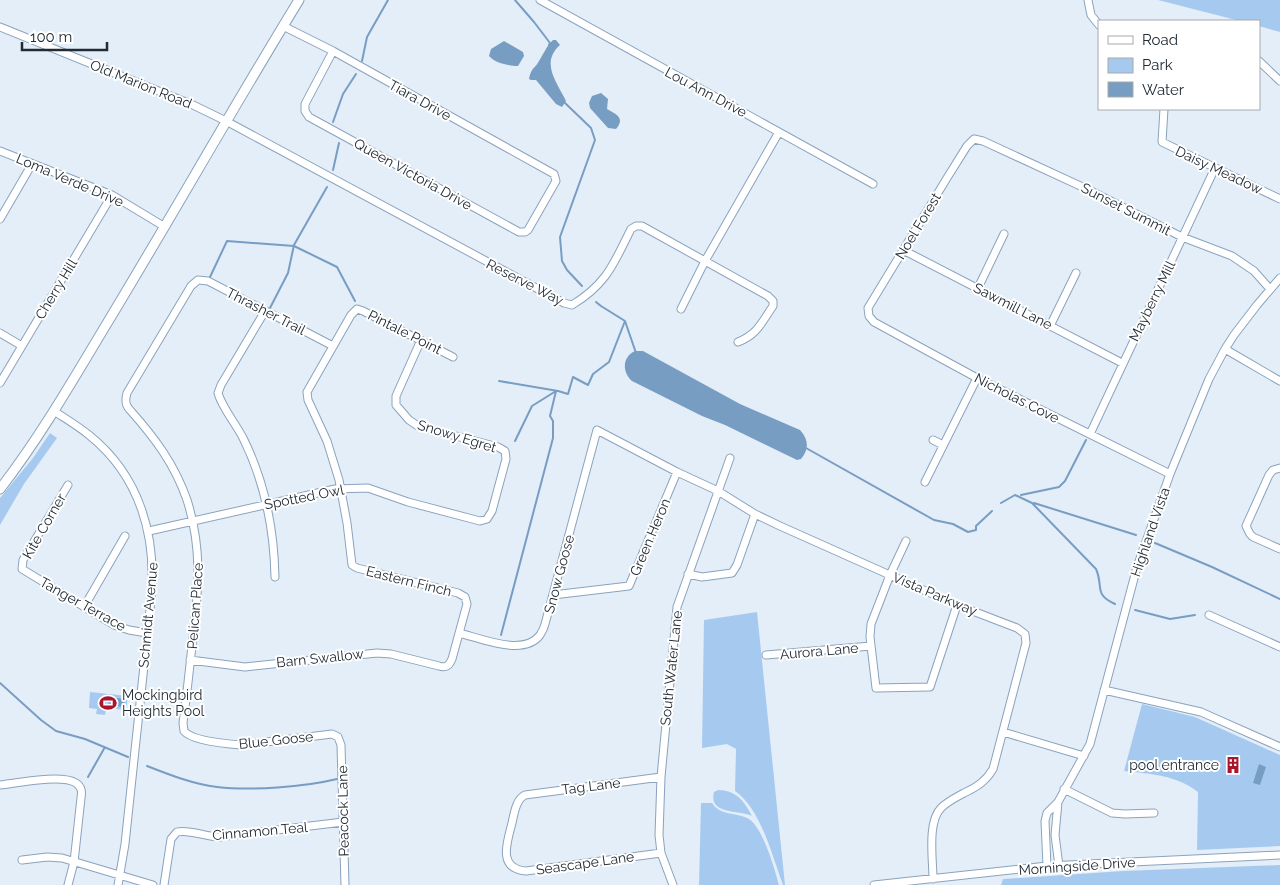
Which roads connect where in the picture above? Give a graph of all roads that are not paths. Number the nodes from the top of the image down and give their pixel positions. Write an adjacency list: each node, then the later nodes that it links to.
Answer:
1 (299, 0): 5 (main road)
2 (540, 0): 12 (street, Lou Ann Drive)
3 (1088, 0): 4 (street)
4 (1098, 24)
5 (283, 26): 7 (street, Tiara Drive); 11 (main road)
6 (0, 27): 11 (street, Old Marion Road)
7 (333, 51): 17 (street, Tiara Drive); 17 (street, Queen Victoria Drive)
8 (1260, 62): 9 (street)
9 (1280, 81)
10 (1164, 110): 16 (street, Daisy Meadow)
11 (226, 120): 22 (main road); 26 (street, Reserve Way)
12 (779, 132): 18 (street, Lou Ann Drive); 26 (street)
13 (974, 140): 24 (street, Sunset Summit); 25 (street, Noel Forest)
14 (0, 151): 15 (street, Loma Verde Drive)
15 (32, 164): 19 (street, Loma Verde Drive); 21 (street)
16 (1215, 168): 20 (street, Daisy Meadow); 24 (street, Mayberry Mill)
17 (556, 176)
18 (873, 184)
19 (112, 195): 22 (street, Loma Verde Drive); 39 (street, Cherry Hill)
20 (1280, 199)
21 (0, 219)
22 (166, 227): 47 (main road)
23 (1004, 234): 30 (street)
24 (1182, 238): 31 (street, Sunset Summit); 43 (street, Mayberry Mill)
25 (903, 250): 30 (street, Sawmill Lane); 34 (street, Noel Forest)
26 (705, 261): 32 (street); 38 (street, Reserve Way)
27 (1076, 273): 35 (street)
28 (1280, 278): 31 (street, Highland Vista)
29 (198, 280): 33 (street, Thrasher Trail); 64 (street, Pelican Place)
30 (978, 288): 35 (street, Sawmill Lane)
31 (1270, 289): 41 (street, Highland Vista)
32 (681, 309)
33 (265, 310): 40 (street, Thrasher Trail); 61 (street)
34 (869, 316): 44 (street, Nicholas Cove)
35 (1050, 326): 43 (street, Sawmill Lane)
36 (0, 333): 39 (street)
37 (421, 340): 40 (street, Pintale Point); 42 (street, Pintale Point); 63 (street, Snowy Egret)
38 (738, 342)
39 (22, 346): 46 (street, Cherry Hill)
40 (333, 346): 58 (street)
41 (1225, 349): 45 (street); 55 (street, Highland Vista)
42 (453, 357)
43 (1122, 362): 49 (street, Mayberry Mill)
44 (977, 378): 49 (street, Nicholas Cove); 51 (street)
45 (1280, 381)
46 (0, 383)
47 (54, 411): 59 (main road); 65 (street, Schmidt Avenue)
48 (596, 430): 54 (street, Vista Parkway); 73 (street, Snow Goose)
49 (1090, 434): 55 (street, Nicholas Cove)
50 (934, 440): 51 (street)
51 (943, 445): 56 (street)
52 (730, 458): 60 (street, South Water Lane)
53 (1278, 468): 68 (street)
54 (677, 472): 60 (street, Vista Parkway); 73 (street, Green Heron)
55 (1170, 474): 83 (street, Highland Vista)
56 (925, 482)
57 (68, 485): 69 (street, Kite Corner)
58 (341, 488): 61 (street, Spotted Owl); 63 (street, Spotted Owl); 77 (street, Eastern Finch)
59 (0, 489)
60 (718, 491): 62 (street, Vista Parkway); 70 (street, South Water Lane)
61 (267, 504): 64 (street, Spotted Owl); 72 (street)
62 (755, 514): 70 (street); 71 (street, Vista Parkway)
63 (487, 519)
64 (193, 521): 65 (street, Spotted Owl); 82 (street, Pelican Place)
65 (149, 531): 78 (street, Schmidt Avenue)
66 (125, 536): 75 (street)
67 (906, 541): 71 (street)
68 (1280, 549)
69 (22, 568): 75 (street, Tanger Terrace)
70 (688, 574): 89 (street, South Water Lane)
71 (890, 575): 74 (street, Vista Parkway); 79 (street)
72 (274, 576)
73 (553, 595): 77 (street, Snow Goose)
74 (957, 605): 79 (street); 85 (street, Vista Parkway)
75 (84, 607): 78 (street, Tanger Terrace)
76 (1209, 615): 80 (street)
77 (459, 632): 82 (street, Barn Swallow)
78 (148, 633): 102 (street, Schmidt Avenue)
79 (871, 646): 81 (street, Aurora Lane)
80 (1280, 647)
81 (766, 655)
82 (190, 660): 84 (street, Pelican Place)
83 (1104, 690): 87 (street); 88 (street, Highland Vista)
84 (185, 732): 86 (street, Blue Goose)
85 (1003, 732): 88 (street); 103 (street, Vista Parkway)
86 (338, 737): 94 (street, Peacock Lane)
87 (1280, 747)
88 (1084, 756): 91 (street, Highland Vista)
89 (661, 778): 95 (street, South Water Lane); 99 (street, Tag Lane)
90 (0, 785): 98 (street)
91 (1064, 789): 92 (street, Highland Vista); 93 (street)
92 (1058, 802): 100 (street, Highland Vista); 101 (street, Highland Vista)
93 (1154, 812)
94 (343, 822): 108 (street, Cinnamon Teal); 109 (street, Peacock Lane)
95 (662, 853): 99 (street, Seascape Lane); 110 (street, South Water Lane)
96 (1280, 855): 101 (street, Morningside Drive)
97 (22, 860): 98 (street)
98 (74, 862): 102 (street); 105 (street)
99 (510, 864)
100 (1047, 866): 101 (street, Morningside Drive); 103 (street, Morningside Drive)
101 (1058, 866)
102 (120, 876): 106 (street, Schmidt Avenue); 107 (street)
103 (933, 879): 104 (street, Morningside Drive)
104 (909, 883): 111 (street, Morningside Drive)
105 (68, 885)
106 (118, 885)
107 (153, 885)
108 (164, 885)
109 (345, 885)
110 (673, 885)
111 (874, 885)

